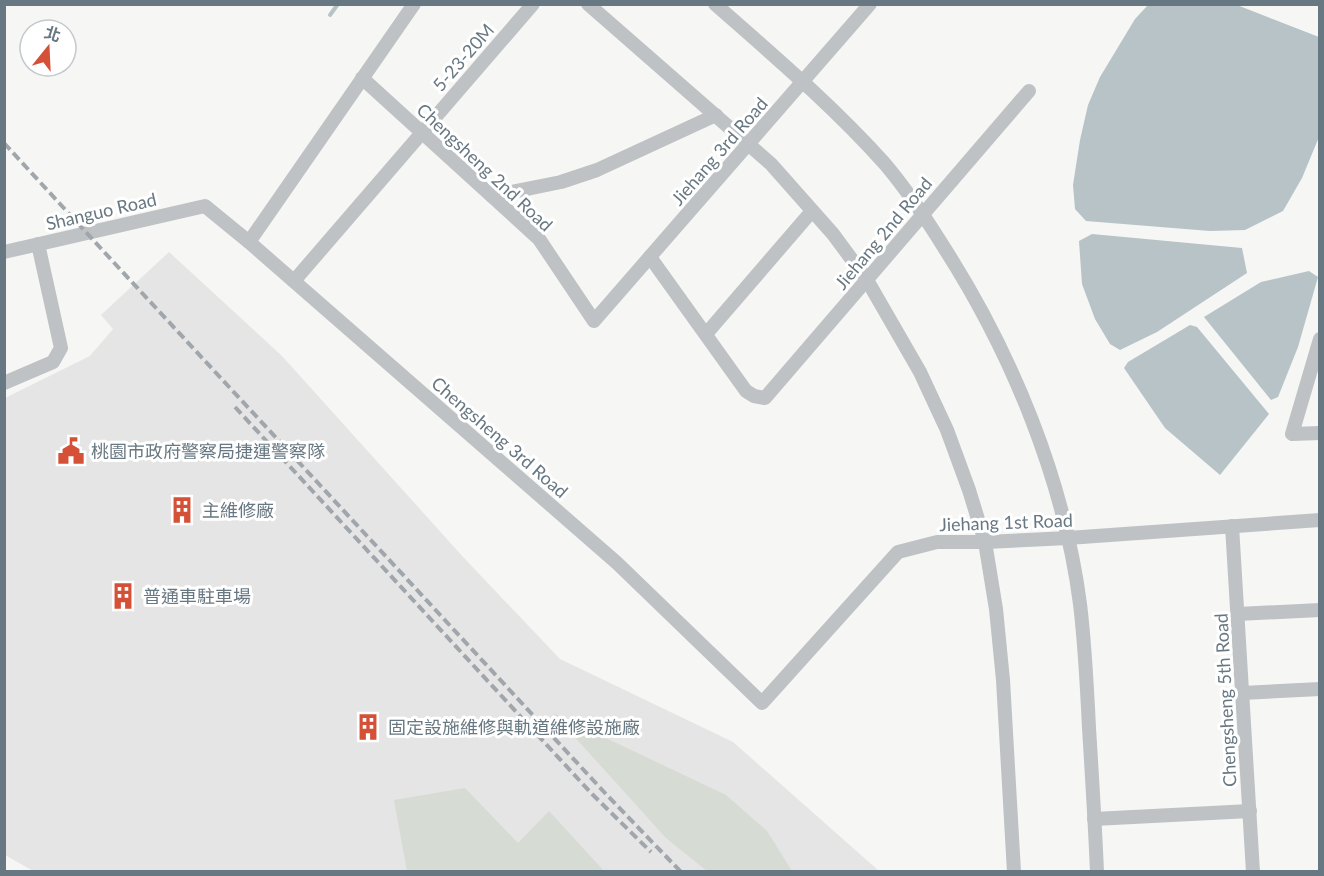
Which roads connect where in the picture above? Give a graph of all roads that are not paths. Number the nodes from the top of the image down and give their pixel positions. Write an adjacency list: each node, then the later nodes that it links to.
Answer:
1 (414, 4): 6 (street)
2 (533, 4): 10 (street, 5-23-20M)
3 (588, 4): 9 (street)
4 (715, 4): 7 (street)
5 (870, 4): 7 (street, Jiehang 3rd Road)
6 (362, 78): 10 (street, Chengsheng 2nd Road); 16 (street)
7 (802, 82): 11 (street, Jiehang 3rd Road); 15 (street)
8 (1029, 92): 15 (street, Jiehang 2nd Road)
9 (716, 115): 11 (street); 12 (street)
10 (421, 133): 12 (street, Chengsheng 2nd Road); 21 (street, 5-23-20M)
11 (748, 144): 14 (street); 19 (street, Jiehang 3rd Road)
12 (492, 196): 22 (street, Chengsheng 2nd Road)
13 (205, 206): 16 (street, Chengsheng 3rd Road); 17 (street, Shanguo Road)
14 (812, 211): 20 (street); 23 (street)
15 (923, 214): 20 (street, Jiehang 2nd Road); 29 (street)
16 (249, 242): 21 (street, Chengsheng 3rd Road)
17 (38, 244): 18 (street, Shanguo Road); 25 (street)
18 (4, 252)
19 (650, 257): 22 (street, Jiehang 3rd Road); 23 (street)
20 (867, 280): 23 (street, Jiehang 2nd Road); 30 (street)
21 (294, 281): 35 (street, Chengsheng 3rd Road)
22 (594, 321)
23 (706, 334)
24 (1318, 347): 26 (street)
25 (4, 383)
26 (1320, 433)
27 (1320, 520): 28 (street, Jiehang 1st Road)
28 (1232, 526): 29 (street, Jiehang 1st Road); 32 (street, Chengsheng 5th Road)
29 (1068, 538): 30 (street, Jiehang 1st Road); 37 (street)
30 (985, 542): 35 (street, Jiehang 1st Road); 38 (street)
31 (1320, 610): 32 (street)
32 (1238, 614): 34 (street, Chengsheng 5th Road)
33 (1320, 689): 34 (street)
34 (1242, 693): 36 (street, Chengsheng 5th Road)
35 (762, 703)
36 (1250, 811): 37 (street); 40 (street, Chengsheng 5th Road)
37 (1094, 819): 39 (street)
38 (1014, 872)
39 (1097, 872)
40 (1253, 872)

